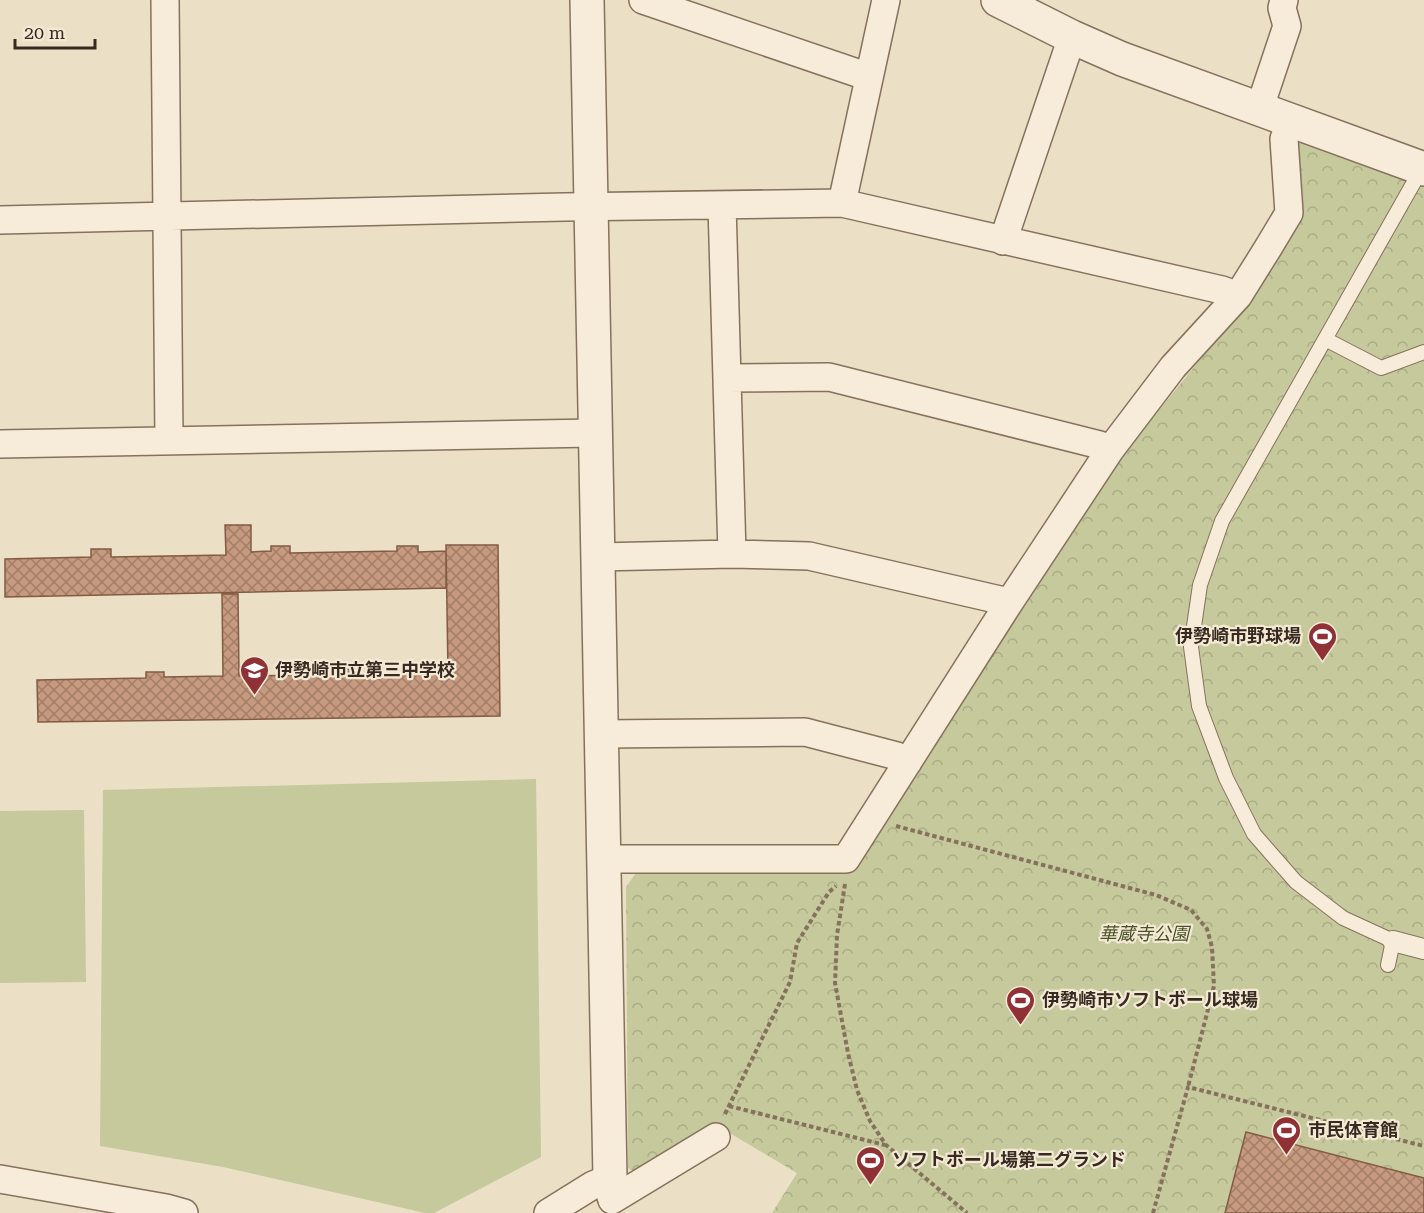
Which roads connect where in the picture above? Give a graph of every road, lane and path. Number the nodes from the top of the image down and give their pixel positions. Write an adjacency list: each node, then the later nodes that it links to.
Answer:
1 (165, 0): 15 (street)
2 (587, 0): 14 (street)
3 (643, 0): 8 (street)
4 (886, 0): 8 (street)
5 (998, 0): 7 (street)
6 (1284, 0): 9 (street)
7 (1072, 37): 9 (street); 17 (street)
8 (869, 77): 12 (street)
9 (1258, 110): 10 (street)
10 (1290, 121): 11 (street); 18 (street)
11 (1423, 168): 19 (lane)
12 (842, 203): 13 (street); 17 (street)
13 (722, 205): 14 (street); 21 (street)
14 (591, 207): 15 (street); 22 (street)
15 (167, 216): 16 (street); 23 (street)
16 (0, 220)
17 (1002, 241): 18 (street)
18 (1238, 296): 25 (street)
19 (1325, 339): 20 (lane); 33 (lane)
20 (1424, 352)
21 (728, 378): 25 (street); 26 (street)
22 (595, 433): 23 (street); 27 (street)
23 (169, 441): 24 (street)
24 (0, 444)
25 (1110, 450): 28 (street)
26 (732, 554): 27 (street); 28 (street)
27 (598, 557): 29 (street)
28 (1007, 606): 30 (street)
29 (603, 734): 30 (street); 32 (street)
30 (908, 762): 32 (street)
31 (895, 826): 36 (path)
32 (605, 859): 42 (street)
33 (1393, 941): 34 (street); 35 (lane)
34 (1424, 949)
35 (1388, 964)
36 (1188, 1087): 40 (path); 46 (path)
37 (729, 1106): 38 (path); 39 (path); 39 (path)
38 (716, 1137): 42 (street)
39 (886, 1145): 45 (path)
40 (1424, 1146)
41 (0, 1179): 43 (street)
42 (612, 1197): 44 (street)
43 (184, 1213)
44 (548, 1213)
45 (967, 1213)
46 (1153, 1213)

